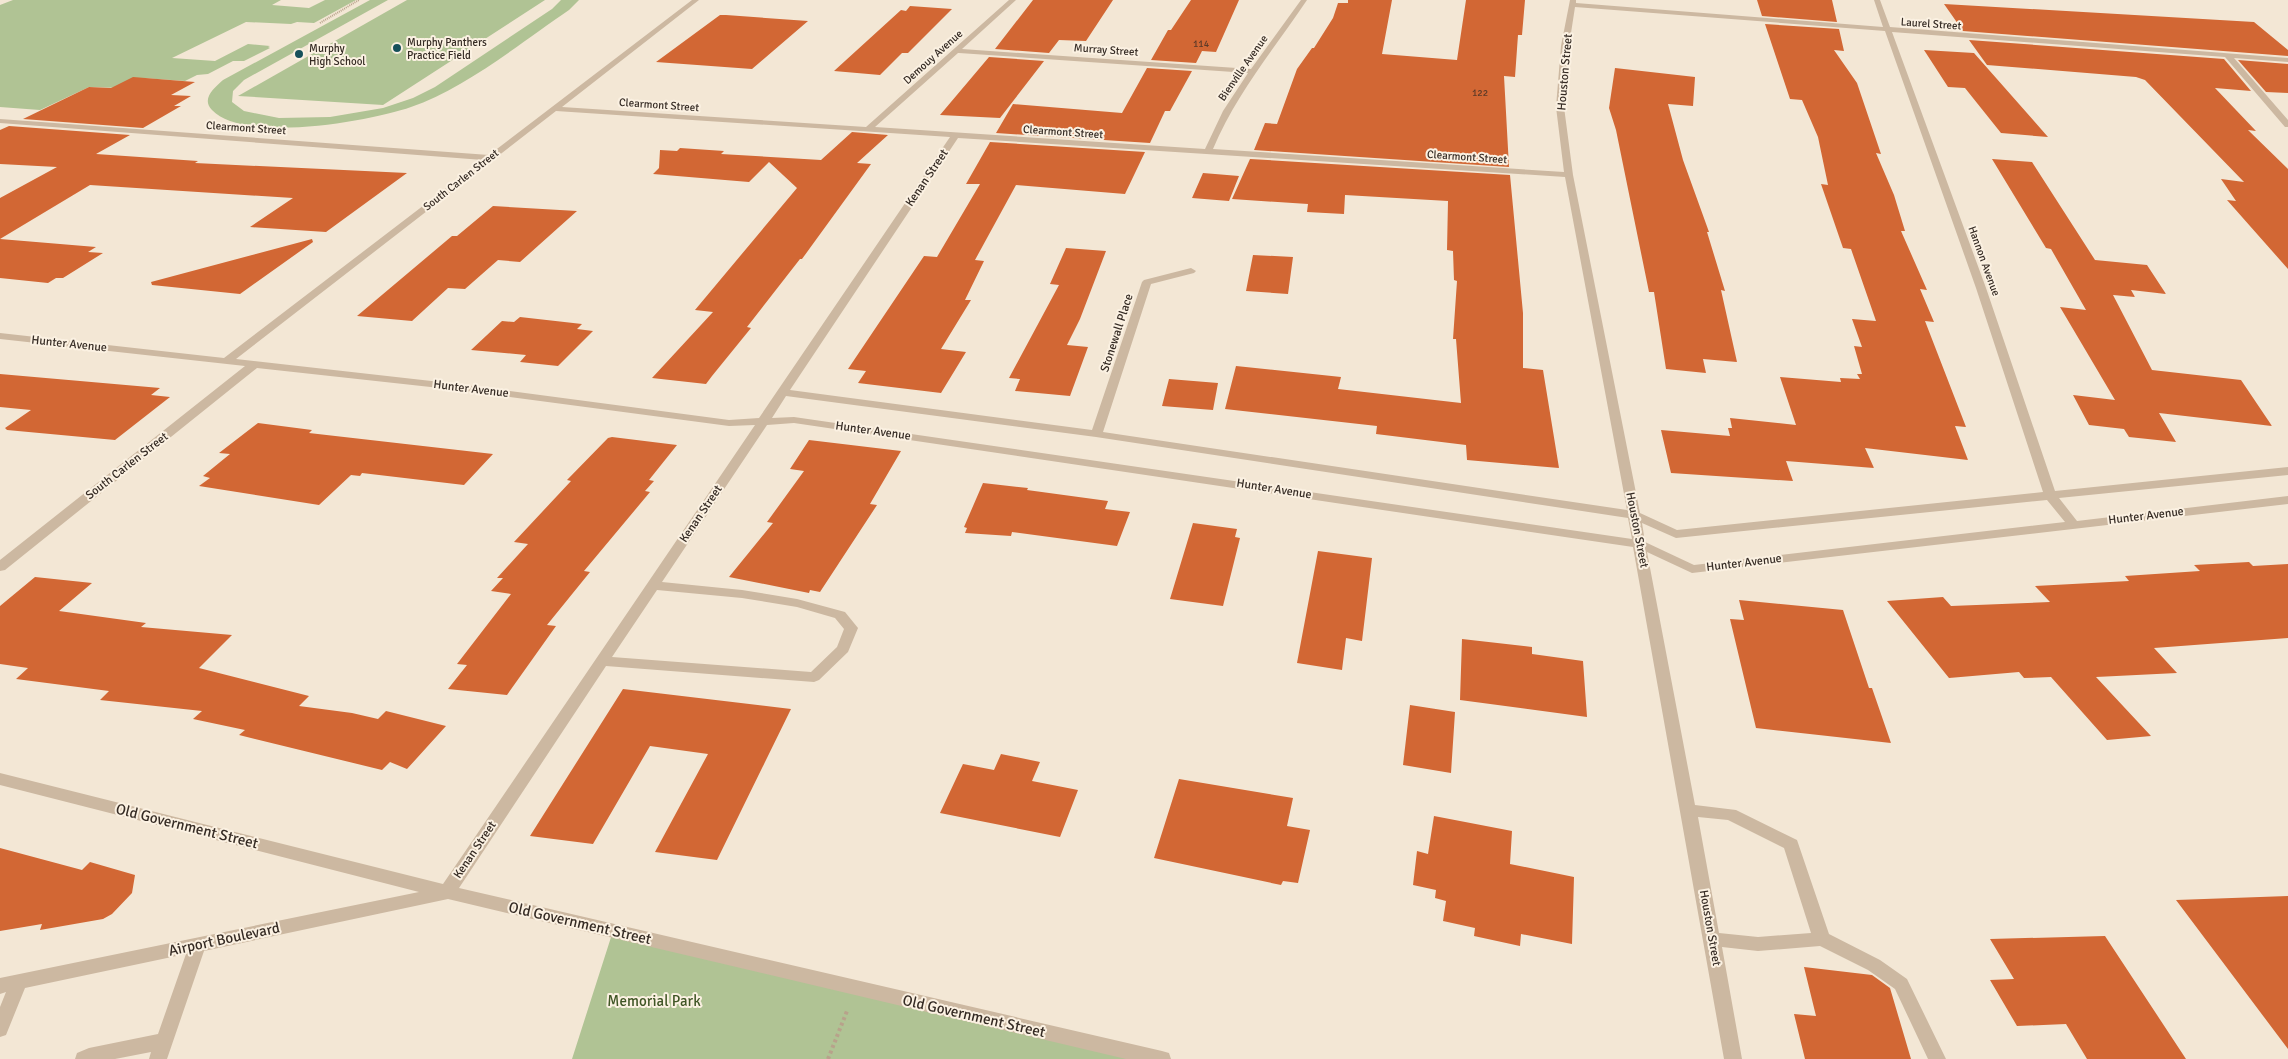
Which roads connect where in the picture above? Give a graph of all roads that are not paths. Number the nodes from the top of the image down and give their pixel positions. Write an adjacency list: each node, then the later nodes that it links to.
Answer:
1 (696, 0): 11 (street, South Carlen Street)
2 (1013, 0): 7 (street, Demouy Avenue)
3 (1304, 0): 10 (street, Bienville Avenue)
4 (1877, 0): 6 (street, Hannon Avenue)
5 (1573, 2): 6 (street, Laurel Street); 18 (street, Houston Street)
6 (1888, 31): 8 (street, Laurel Street); 27 (street, Hannon Avenue)
7 (959, 51): 10 (street, Murray Street); 14 (street, Demouy Avenue)
8 (2228, 56): 9 (street, Laurel Street); 13 (street)
9 (2288, 60)
10 (1252, 72): 16 (street, Bienville Avenue)
11 (554, 109): 14 (street, Clearmont Street); 17 (street, South Carlen Street)
12 (0, 121): 17 (street, Clearmont Street)
13 (2288, 125)
14 (868, 130): 15 (street, Clearmont Street)
15 (955, 136): 16 (street, Clearmont Street); 23 (street, Kenan Street)
16 (1208, 152): 18 (street, Clearmont Street)
17 (489, 158): 21 (street, South Carlen Street)
18 (1570, 175): 29 (street, Houston Street)
19 (1191, 271): 25 (street, Stonewall Place)
20 (0, 336): 21 (street, Hunter Avenue)
21 (227, 361): 22 (street, Hunter Avenue)
22 (255, 364): 24 (street, Hunter Avenue); 32 (street, South Carlen Street)
23 (782, 392): 24 (street, Kenan Street); 25 (street)
24 (762, 421): 31 (street, Hunter Avenue); 33 (street, Kenan Street)
25 (1096, 434): 29 (street)
26 (2288, 470): 27 (street)
27 (2051, 497): 29 (street); 30 (street, Hannon Avenue)
28 (2288, 500): 30 (street, Hunter Avenue)
29 (1633, 515): 31 (street, Houston Street)
30 (2074, 525): 31 (street, Hunter Avenue)
31 (1640, 544): 36 (street, Houston Street)
32 (0, 567)
33 (653, 584): 34 (street, Kenan Street); 34 (street)
34 (602, 661): 37 (street, Kenan Street)
35 (0, 779): 37 (street, Old Government Street)
36 (1688, 810): 38 (street); 39 (street, Houston Street)
37 (447, 892): 40 (street, Airport Boulevard); 47 (street, Old Government Street)
38 (1822, 938): 39 (street); 49 (street)
39 (1712, 939): 48 (street, Houston Street)
40 (198, 944): 41 (street, Airport Boulevard); 44 (street)
41 (20, 982): 42 (street, Airport Boulevard); 43 (street)
42 (0, 986)
43 (0, 1029)
44 (164, 1041): 45 (street); 46 (street)
45 (84, 1059)
46 (158, 1059)
47 (1162, 1059)
48 (1733, 1059)
49 (1937, 1059)

